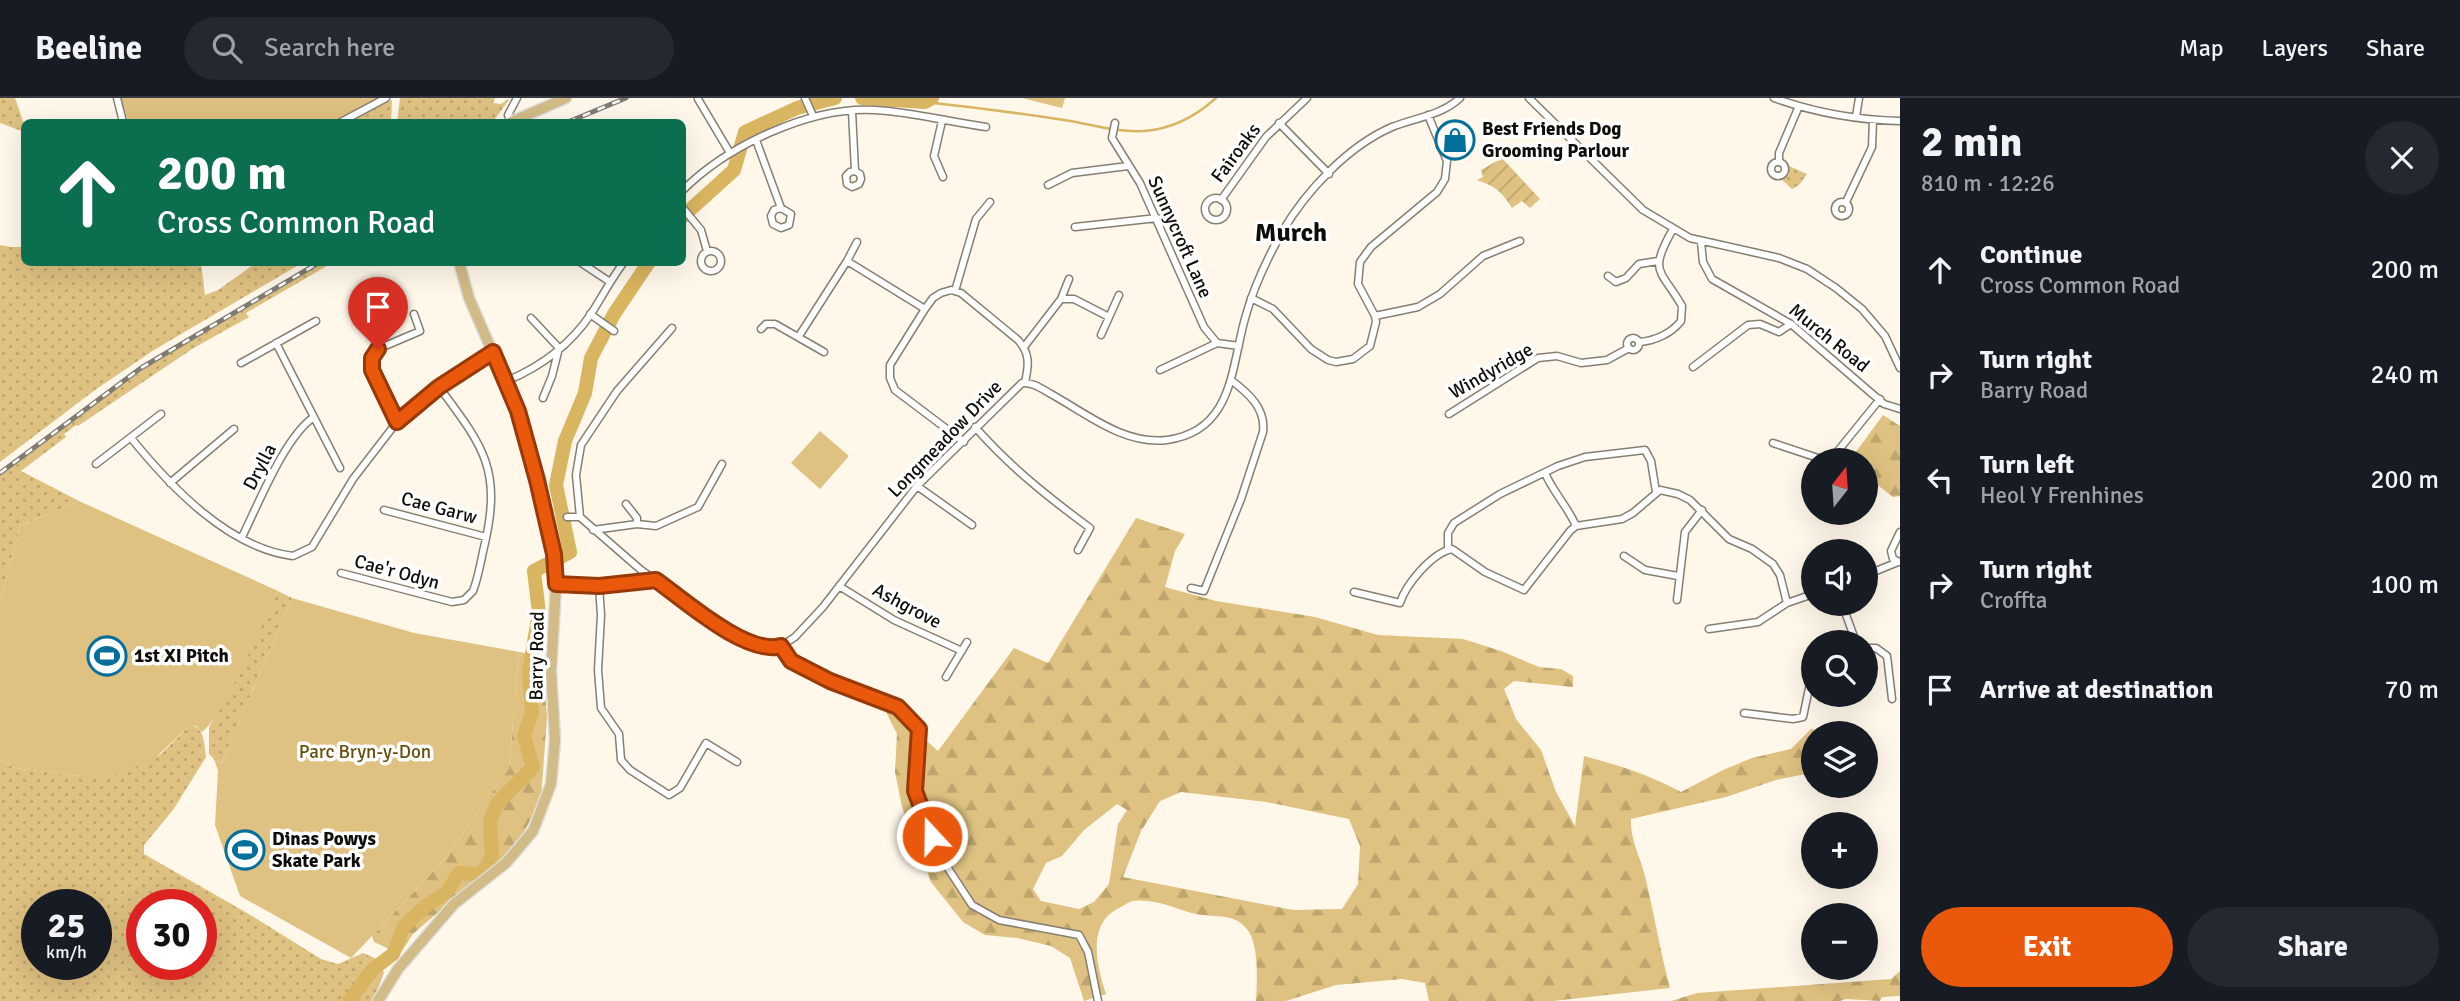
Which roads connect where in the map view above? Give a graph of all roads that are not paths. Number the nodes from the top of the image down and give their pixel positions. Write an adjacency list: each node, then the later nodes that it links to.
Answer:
1 (117, 98): 17 (street)
2 (386, 98): 18 (street)
3 (517, 98): 19 (street)
4 (566, 98): 20 (main road)
5 (1307, 98): 25 (street, Fairoaks)
6 (1460, 98): 15 (street, Longmeadow Drive)
7 (1529, 98): 43 (street)
8 (1773, 98): 12 (street)
9 (1859, 98): 16 (street)
10 (698, 99): 28 (street)
11 (806, 99): 14 (street)
12 (1799, 106): 16 (street); 29 (street)
13 (852, 111): 14 (street); 22 (street); 31 (street)
14 (811, 113): 27 (street)
15 (1428, 115): 32 (street, Longmeadow Drive); 63 (street)
16 (1856, 117): 21 (street)
17 (122, 119)
18 (347, 119)
19 (510, 119)
20 (518, 119)
21 (1873, 120): 23 (street); 38 (street)
22 (942, 121): 26 (street); 33 (street)
23 (1900, 121)
24 (1115, 123): 30 (street, Sunnycroft Lane)
25 (1279, 123): 32 (street); 36 (street, Fairoaks)
26 (986, 127)
27 (757, 140): 28 (street); 39 (street)
28 (730, 153): 35 (street)
29 (1779, 162)
30 (1128, 166): 34 (street); 41 (street, Sunnycroft Lane)
31 (855, 171)
32 (1329, 174): 58 (street, Longmeadow Drive)
33 (943, 177)
34 (1048, 185)
35 (686, 187)
36 (1221, 200)
37 (990, 202): 56 (street)
38 (1846, 202)
39 (782, 208)
40 (686, 212): 47 (street)
41 (1157, 218): 42 (street); 73 (street, Sunnycroft Lane)
42 (1075, 227)
43 (1673, 229): 46 (street); 49 (street)
44 (857, 242): 48 (street)
45 (1520, 242): 63 (street)
46 (1700, 242): 67 (street, Murch Road); 82 (street)
47 (707, 251)
48 (847, 261): 60 (street); 71 (street)
49 (1658, 261): 53 (street); 91 (street, Windyridge)
50 (460, 266): 78 (main road, Barry Road)
51 (586, 266): 55 (street)
52 (621, 266): 55 (street)
53 (1608, 276)
54 (1069, 279): 59 (street)
55 (610, 282): 62 (street)
56 (955, 291): 60 (street); 76 (street)
57 (1119, 295): 64 (street)
58 (1251, 298): 63 (street); 75 (street, Longmeadow Drive)
59 (1061, 299): 64 (street); 76 (street)
60 (925, 309): 98 (street)
61 (414, 314): 94 (street)
62 (590, 314): 70 (street); 77 (street)
63 (1375, 316)
64 (1109, 317): 72 (street)
65 (531, 318): 77 (street)
66 (316, 321): 74 (street)
67 (1791, 324): 81 (street); 89 (street, Murch Road)
68 (672, 328): 111 (street)
69 (761, 329): 71 (street)
70 (614, 331)
71 (799, 335): 79 (street)
72 (1101, 335)
73 (1217, 343): 75 (street); 83 (street)
74 (276, 344): 80 (street); 93 (street)
75 (1239, 346): 84 (street, Longmeadow Drive)
76 (1024, 347): 86 (street)
77 (558, 348): 85 (street); 88 (street)
78 (493, 352): 85 (main road, Barry Road); 87 (street)
79 (824, 352)
80 (241, 363)
81 (1693, 368)
82 (1900, 368)
83 (1160, 370)
84 (1231, 380): 86 (street, Longmeadow Drive); 130 (street)
85 (504, 382): 127 (main road, Barry Road)
86 (1025, 382): 95 (street, Longmeadow Drive)
87 (439, 387): 94 (street); 118 (street, Cae'r Odyn)
88 (543, 398)
89 (1880, 399): 90 (street, Murch Road); 99 (street)
90 (1900, 409)
91 (1450, 414)
92 (161, 415): 97 (street)
93 (314, 417): 102 (street); 117 (street, Drylla)
94 (397, 422): 117 (street)
95 (975, 427): 98 (street, Longmeadow Drive); 120 (street)
96 (234, 429): 104 (street)
97 (131, 438): 100 (street); 104 (street)
98 (964, 442): 105 (street, Longmeadow Drive)
99 (1773, 443)
100 (96, 464)
101 (722, 464): 112 (street)
102 (340, 468)
103 (1545, 473): 106 (street); 114 (street); 119 (street)
104 (170, 483): 117 (street)
105 (917, 486): 113 (street); 129 (street, Longmeadow Drive)
106 (1656, 492): 109 (street); 114 (street)
107 (626, 504): 112 (street)
108 (384, 510): 118 (street, Cae Garw)
109 (1702, 510): 125 (street); 134 (street)
110 (567, 517): 111 (street)
111 (580, 517): 115 (street)
112 (637, 524): 115 (street)
113 (972, 525)
114 (1576, 526): 119 (street)
115 (593, 530): 126 (street)
116 (1900, 532): 122 (street)
117 (242, 537)
118 (486, 537): 124 (street, Cae'r Odyn)
119 (1448, 549): 131 (street)
120 (1078, 550)
121 (1624, 556): 125 (street)
122 (1899, 562): 123 (street)
123 (1878, 570)
124 (341, 573)
125 (1678, 576): 133 (street)
126 (656, 580): 128 (street); 137 (street)
127 (556, 584): 128 (street); 145 (main road, Barry Road)
128 (599, 586): 144 (street)
129 (839, 586): 137 (street, Longmeadow Drive); 139 (street, Ashgrove)
130 (1191, 589)
131 (1354, 592)
132 (1801, 598): 134 (street)
133 (1677, 600)
134 (1787, 603): 135 (street)
135 (1709, 629)
136 (967, 642): 139 (street)
137 (781, 646): 146 (street)
138 (1878, 649): 141 (street)
139 (962, 651): 140 (street)
140 (946, 677)
141 (1892, 699)
142 (1806, 707): 143 (street)
143 (1744, 713)
144 (737, 762)
145 (378, 1001)
146 (1098, 1001)

